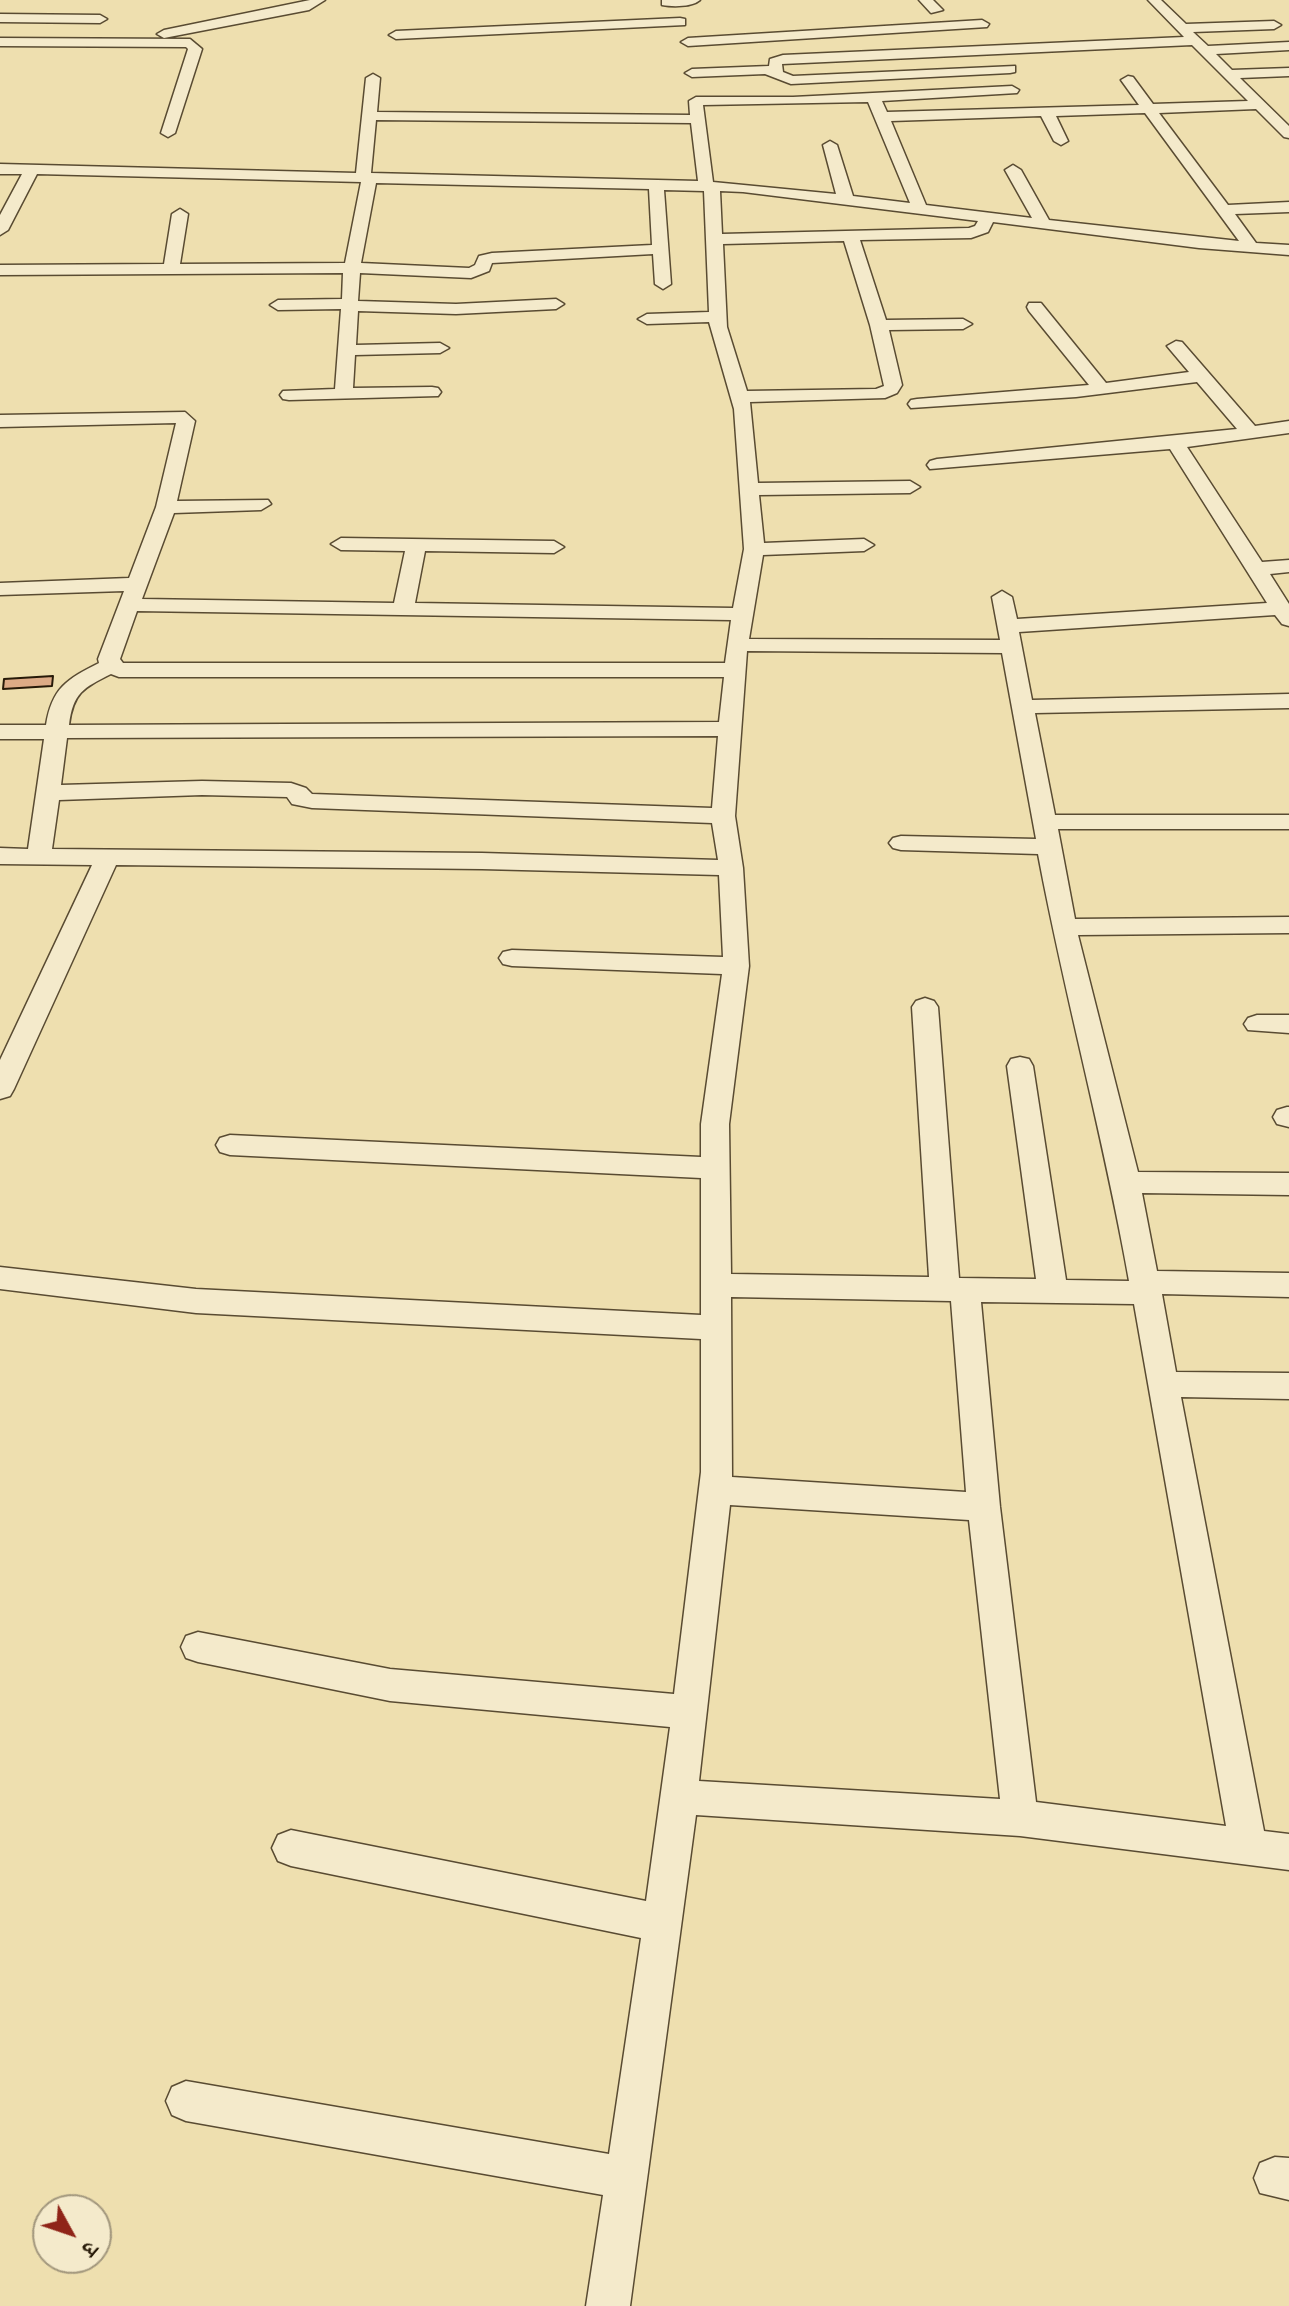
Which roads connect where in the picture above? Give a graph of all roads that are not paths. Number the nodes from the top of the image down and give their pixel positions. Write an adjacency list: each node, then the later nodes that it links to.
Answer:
1 (319, 0): 15 (street)
2 (694, 0): 5 (street)
3 (925, 0): 6 (street)
4 (1154, 0): 12 (street)
5 (667, 1): 9 (street)
6 (936, 10)
7 (0, 18): 8 (street)
8 (100, 19)
9 (680, 22): 13 (street); 16 (street)
10 (982, 24): 16 (street)
11 (1274, 25): 12 (street)
12 (1182, 28): 17 (street)
13 (396, 35)
14 (0, 42): 15 (street)
15 (129, 42): 37 (street)
16 (688, 42): 22 (street)
17 (1200, 46): 18 (street); 20 (street); 23 (street)
18 (1289, 46)
19 (1010, 69): 20 (street)
20 (776, 72): 22 (street)
21 (1289, 72): 23 (street)
22 (692, 73): 28 (street)
23 (1230, 74): 29 (street)
24 (373, 78): 32 (street)
25 (1128, 80): 30 (street)
26 (1012, 90): 27 (street)
27 (873, 97): 28 (street); 34 (street)
28 (696, 101): 33 (street)
29 (1265, 103): 30 (street); 36 (street)
30 (1150, 110): 31 (street); 48 (street)
31 (1047, 113): 34 (street); 38 (street)
32 (371, 116): 33 (street); 43 (street)
33 (698, 119): 45 (street)
34 (885, 124): 35 (street); 47 (street)
35 (994, 130)
36 (1288, 132)
37 (168, 133)
38 (1052, 133)
39 (830, 145): 51 (street)
40 (0, 169): 41 (street)
41 (32, 170): 43 (street); 53 (street)
42 (1013, 170): 52 (street)
43 (366, 178): 44 (street); 58 (street)
44 (656, 184): 45 (street); 56 (street)
45 (709, 186): 51 (street); 54 (street)
46 (1289, 207): 48 (street)
47 (920, 209): 50 (street); 51 (street)
48 (1224, 210): 55 (street)
49 (180, 214): 59 (street)
50 (988, 217): 51 (street); 52 (street)
51 (842, 218): 54 (street); 69 (street)
52 (1043, 224): 55 (street)
53 (0, 230)
54 (714, 239): 66 (street)
55 (1251, 247): 57 (street)
56 (660, 249): 58 (street); 61 (street)
57 (1289, 250)
58 (352, 268): 59 (street); 64 (street)
59 (171, 269): 60 (street)
60 (0, 270)
61 (663, 284)
62 (556, 304): 64 (street)
63 (278, 305): 64 (street)
64 (350, 305): 72 (street)
65 (1035, 307): 74 (street)
66 (717, 317): 67 (street); 78 (street)
67 (647, 319)
68 (963, 324): 69 (street)
69 (879, 325): 78 (street)
70 (1176, 346): 73 (street)
71 (440, 348): 72 (street)
72 (347, 350): 76 (street)
73 (1203, 376): 74 (street); 82 (street)
74 (1102, 389): 79 (street)
75 (432, 392): 76 (street)
76 (344, 394): 77 (street)
77 (289, 395)
78 (739, 397): 87 (street)
79 (917, 404)
80 (5, 421): 84 (street); 89 (street)
81 (1289, 427): 82 (street)
82 (1251, 433): 83 (street)
83 (1175, 443): 85 (street); 96 (street)
84 (0, 446)
85 (937, 465)
86 (910, 487): 87 (street)
87 (749, 489): 94 (street)
88 (261, 504): 89 (street)
89 (166, 507): 97 (street)
90 (341, 544): 91 (street)
91 (416, 544): 93 (street); 101 (street)
92 (864, 545): 94 (street)
93 (554, 547)
94 (754, 549): 102 (street)
95 (1289, 566): 96 (street)
96 (1256, 569): 103 (street)
97 (136, 584): 98 (street); 100 (street)
98 (0, 589)
99 (1002, 597): 104 (street)
100 (128, 605): 101 (street); 106 (street)
101 (403, 609): 102 (street)
102 (741, 614): 105 (street)
103 (1285, 614): 104 (street)
104 (1010, 636): 105 (street); 108 (street)
105 (736, 658): 106 (street); 109 (street)
106 (111, 666): 110 (street)
107 (1289, 701): 108 (street)
108 (1023, 707): 115 (street)
109 (732, 729): 110 (street); 113 (street)
110 (55, 731): 111 (street); 112 (street)
111 (0, 732)
112 (47, 793): 113 (street); 117 (street)
113 (723, 816): 120 (street)
114 (1289, 822): 115 (street)
115 (1047, 834): 116 (street); 122 (street)
116 (901, 843)
117 (39, 855): 118 (street); 119 (street)
118 (0, 856)
119 (108, 856): 120 (street); 129 (street)
120 (731, 868): 124 (street)
121 (1289, 925): 122 (street)
122 (1065, 927): 132 (street)
123 (512, 958): 124 (street)
124 (736, 966): 131 (street)
125 (925, 1007): 138 (street)
126 (1257, 1024): 127 (street)
127 (1289, 1024)
128 (1020, 1066): 139 (street)
129 (0, 1089)
130 (230, 1145): 131 (street)
131 (716, 1168): 135 (street)
132 (1126, 1182): 133 (street); 137 (street)
133 (1289, 1184)
134 (0, 1278): 140 (street)
135 (716, 1285): 138 (street); 140 (street)
136 (1289, 1285): 137 (street)
137 (1146, 1288): 139 (street); 141 (street)
138 (955, 1289): 139 (street); 144 (street)
139 (1053, 1291)
140 (716, 1328): 143 (street)
141 (1164, 1384): 142 (street); 150 (street)
142 (1289, 1386)
143 (715, 1490): 144 (street); 146 (street)
144 (984, 1507): 148 (street)
145 (198, 1647): 146 (street)
146 (689, 1712): 147 (street)
147 (679, 1797): 148 (street); 152 (street)
148 (1020, 1818): 150 (street)
149 (291, 1848): 152 (street)
150 (1249, 1849): 151 (street)
151 (1289, 1852)
152 (661, 1923): 154 (street)
153 (186, 2101): 154 (street)
154 (626, 2178): 155 (street)
155 (608, 2306)

